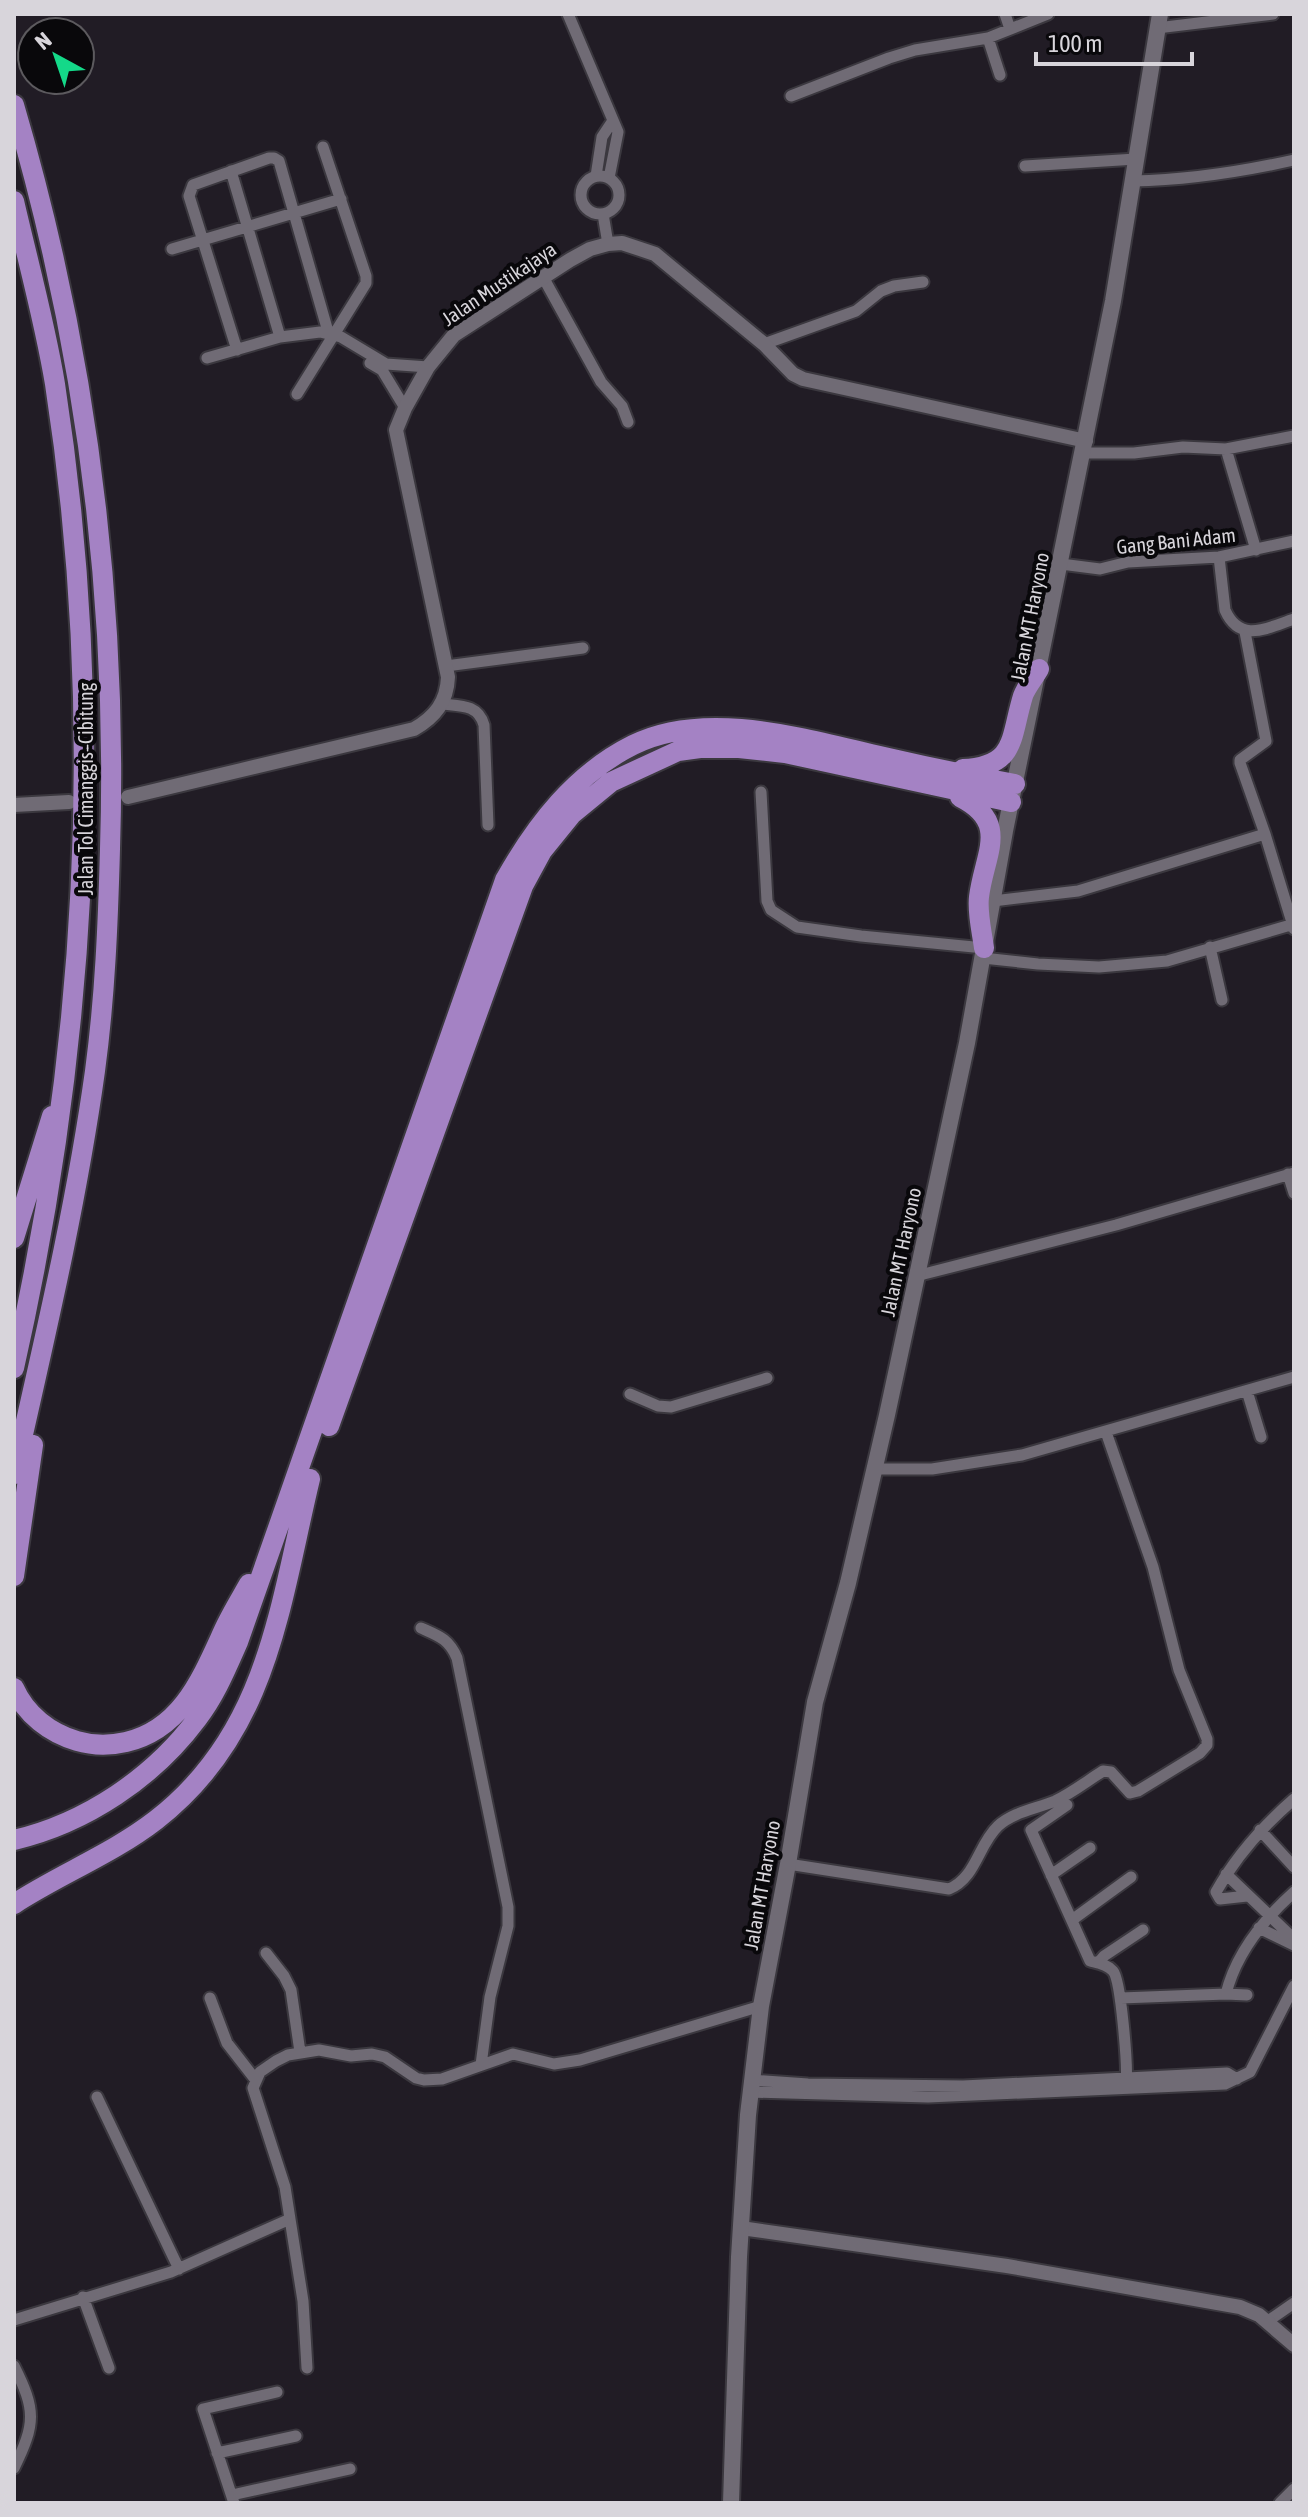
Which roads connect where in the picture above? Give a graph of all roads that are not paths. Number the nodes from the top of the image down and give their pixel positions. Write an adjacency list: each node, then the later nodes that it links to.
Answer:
1 (568, 14): 11 (street)
2 (1005, 14): 6 (street)
3 (1048, 14): 6 (street)
4 (1273, 14): 5 (street)
5 (1158, 21): 13 (main road, Jalan MT Haryono)
6 (1010, 29): 7 (street)
7 (988, 38): 8 (street); 9 (street)
8 (1000, 75)
9 (791, 96)
10 (14, 105): 71 (highway, Jalan Tol Cimanggis–Cibitung)
11 (612, 122): 17 (street); 18 (street)
12 (323, 147): 20 (street)
13 (1136, 159): 15 (street); 19 (main road, Jalan MT Haryono)
14 (1294, 160): 19 (street)
15 (1025, 166)
16 (231, 171): 22 (street); 24 (street); 25 (street)
17 (596, 176): 18 (street); 23 (street)
18 (609, 178): 23 (street)
19 (1133, 181): 40 (main road, Jalan MT Haryono)
20 (341, 199): 22 (street); 30 (street)
21 (14, 201): 66 (highway, Jalan Tol Cimanggis–Cibitung)
22 (294, 214): 24 (street); 30 (street)
23 (603, 214): 26 (street)
24 (248, 227): 25 (street); 31 (street)
25 (202, 241): 27 (street); 33 (street)
26 (608, 244): 28 (street, Jalan Mustikajaya); 32 (street)
27 (172, 249)
28 (543, 277): 35 (street, Jalan Mustikajaya); 38 (street)
29 (923, 282): 32 (street)
30 (332, 336): 31 (street); 35 (street); 36 (street); 37 (street)
31 (280, 337): 33 (street)
32 (764, 344): 40 (street)
33 (237, 350): 34 (street)
34 (207, 358)
35 (428, 367): 37 (street, Jalan Mustikajaya)
36 (297, 394)
37 (405, 408): 49 (street, Jalan Mustikajaya)
38 (628, 422)
39 (1294, 436): 41 (street)
40 (1085, 447): 41 (street); 45 (main road, Jalan MT Haryono)
41 (1226, 449): 43 (street)
42 (1294, 541): 43 (street, Gang Bani Adam)
43 (1256, 550): 44 (street, Gang Bani Adam)
44 (1219, 557): 45 (street, Gang Bani Adam); 47 (street)
45 (1061, 564): 50 (main road, Jalan MT Haryono)
46 (1294, 619): 47 (street)
47 (1245, 632): 60 (street)
48 (583, 648): 49 (street)
49 (446, 666): 51 (street, Jalan Mustikajaya)
50 (1039, 669): 53 (highway); 55 (main road, Jalan MT Haryono)
51 (442, 704): 56 (street); 59 (street)
52 (699, 738): 53 (highway); 81 (highway); 82 (highway)
53 (942, 779): 55 (highway); 64 (highway)
54 (761, 792): 64 (street)
55 (1013, 793): 61 (main road, Jalan MT Haryono)
56 (128, 797)
57 (69, 802): 58 (street)
58 (14, 805)
59 (488, 825)
60 (1265, 834): 61 (street); 62 (street)
61 (993, 901): 64 (main road, Jalan MT Haryono)
62 (1294, 926): 63 (street)
63 (1210, 947): 64 (street); 65 (street)
64 (983, 953): 70 (main road, Jalan MT Haryono)
65 (1222, 1000)
66 (67, 1067): 69 (highway); 72 (highway, Jalan Tol Cimanggis–Cibitung)
67 (1291, 1174): 68 (street); 70 (street)
68 (1294, 1193)
69 (14, 1238)
70 (916, 1276): 79 (main road, Jalan MT Haryono)
71 (55, 1291): 80 (highway, Jalan Tol Cimanggis–Cibitung); 83 (highway)
72 (14, 1368)
73 (1294, 1377): 75 (street)
74 (767, 1378): 76 (street)
75 (1247, 1391): 77 (street); 78 (street)
76 (630, 1394)
77 (1106, 1432): 79 (street); 92 (street)
78 (1261, 1437)
79 (874, 1469): 92 (main road, Jalan MT Haryono)
80 (14, 1474)
81 (310, 1479): 91 (highway); 99 (highway)
82 (278, 1528): 85 (highway); 89 (highway)
83 (14, 1576)
84 (421, 1628): 114 (street)
85 (14, 1688)
86 (1294, 1799): 88 (street)
87 (1067, 1805): 95 (street)
88 (1260, 1830): 93 (street); 94 (street)
89 (14, 1840)
90 (1090, 1848): 95 (street)
91 (14, 1853)
92 (788, 1864): 112 (main road, Jalan MT Haryono)
93 (1294, 1867)
94 (1226, 1874): 98 (street); 98 (street)
95 (1051, 1875): 101 (street)
96 (1131, 1877): 101 (street)
97 (1294, 1892): 100 (street)
98 (1247, 1896): 100 (street)
99 (14, 1904)
100 (1269, 1915): 102 (street); 104 (street)
101 (1072, 1920): 106 (street)
102 (1259, 1928): 104 (street); 108 (street)
103 (1143, 1930): 106 (street)
104 (1294, 1942)
105 (266, 1953): 113 (street)
106 (1098, 1963): 111 (street)
107 (1294, 1986): 116 (street)
108 (1226, 1994): 109 (street); 111 (street)
109 (1247, 1995)
110 (210, 1998): 115 (street)
111 (1121, 1998): 116 (street)
112 (761, 2006): 114 (street); 117 (main road, Jalan MT Haryono)
113 (300, 2052): 114 (street); 115 (street)
114 (481, 2065)
115 (255, 2079): 119 (street)
116 (1126, 2082): 117 (street)
117 (750, 2086): 120 (main road, Jalan MT Haryono)
118 (97, 2097): 121 (street)
119 (290, 2219): 121 (street); 129 (street)
120 (741, 2228): 125 (street); 137 (main road, Jalan MT Haryono)
121 (179, 2269): 122 (street)
122 (83, 2297): 124 (street); 128 (street)
123 (1294, 2303): 125 (street)
124 (14, 2320)
125 (1268, 2321): 126 (street)
126 (1294, 2345)
127 (14, 2366): 133 (street)
128 (109, 2368)
129 (307, 2368)
130 (277, 2392): 132 (street)
131 (296, 2436): 132 (street)
132 (217, 2453): 136 (street)
133 (14, 2468)
134 (350, 2469): 136 (street)
135 (1294, 2489): 138 (street)
136 (233, 2499)
137 (731, 2503)
138 (1280, 2503)

